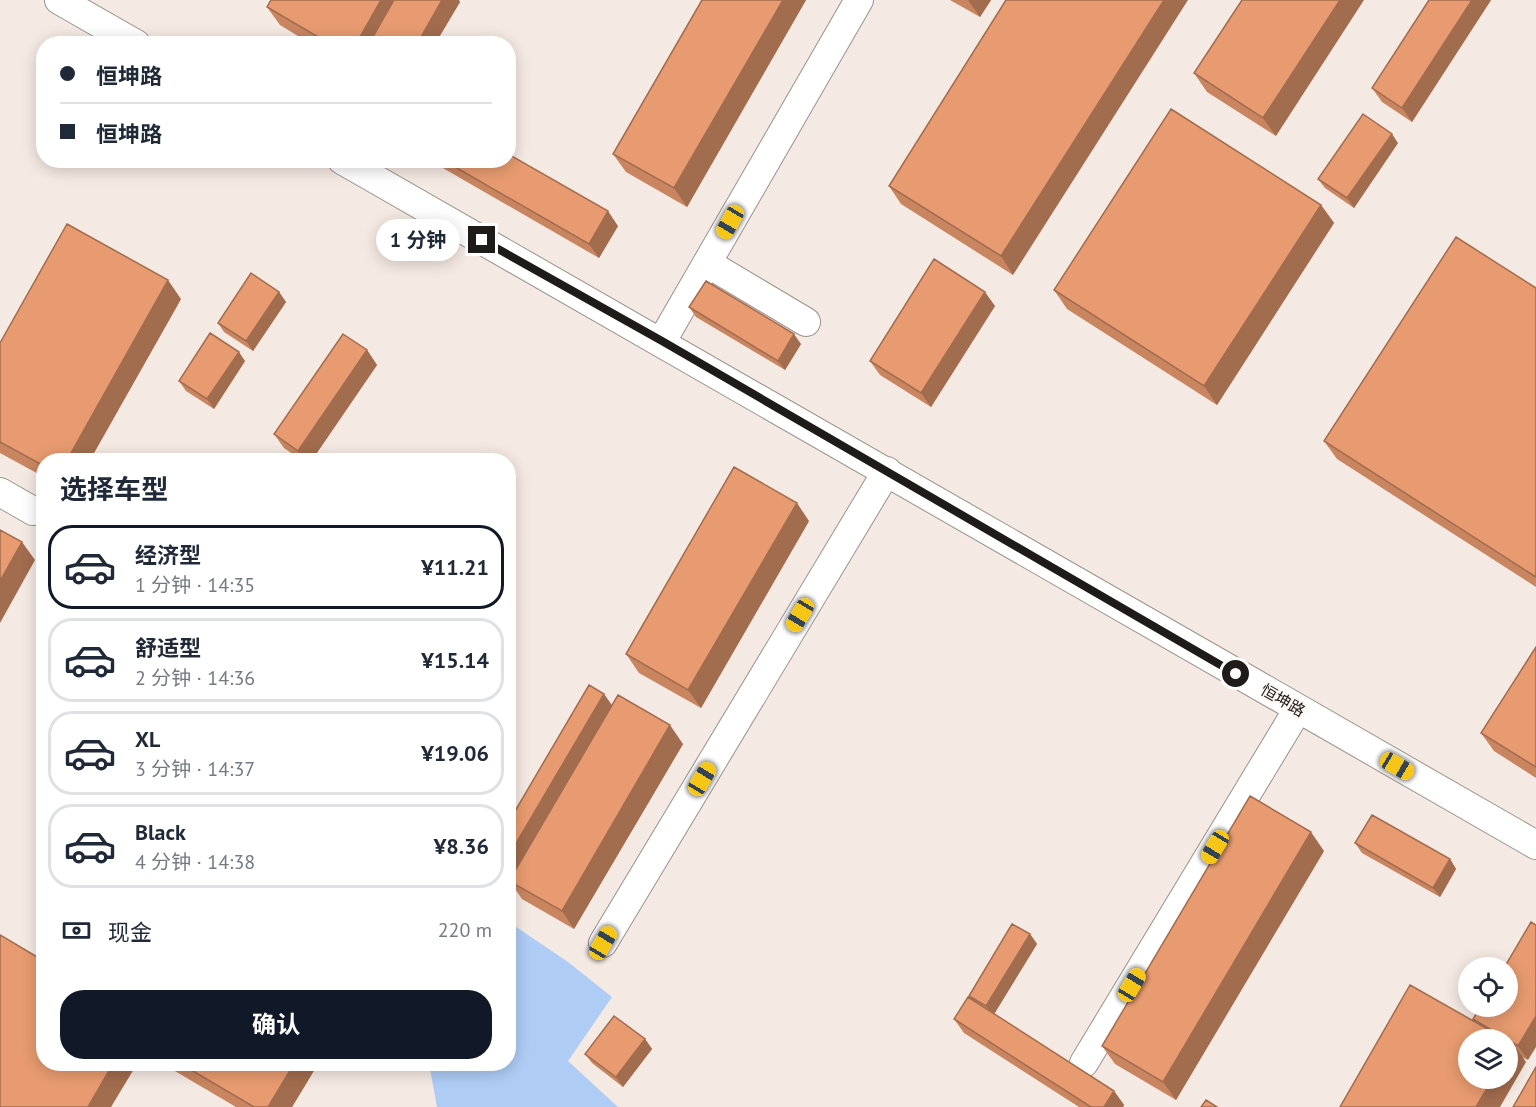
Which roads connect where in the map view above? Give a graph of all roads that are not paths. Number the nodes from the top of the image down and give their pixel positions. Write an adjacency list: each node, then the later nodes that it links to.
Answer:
1 (59, 0): 3 (street)
2 (859, 0): 5 (street)
3 (122, 36)
4 (356, 168): 7 (street, 恒坤路)
5 (707, 263): 6 (street); 7 (street)
6 (807, 322)
7 (662, 341): 8 (street, 恒坤路)
8 (886, 471): 11 (street, 恒坤路); 13 (street)
9 (0, 492): 10 (street)
10 (33, 511)
11 (1298, 709): 12 (street, 恒坤路); 14 (street)
12 (1536, 845)
13 (603, 943)
14 (1084, 1063)

